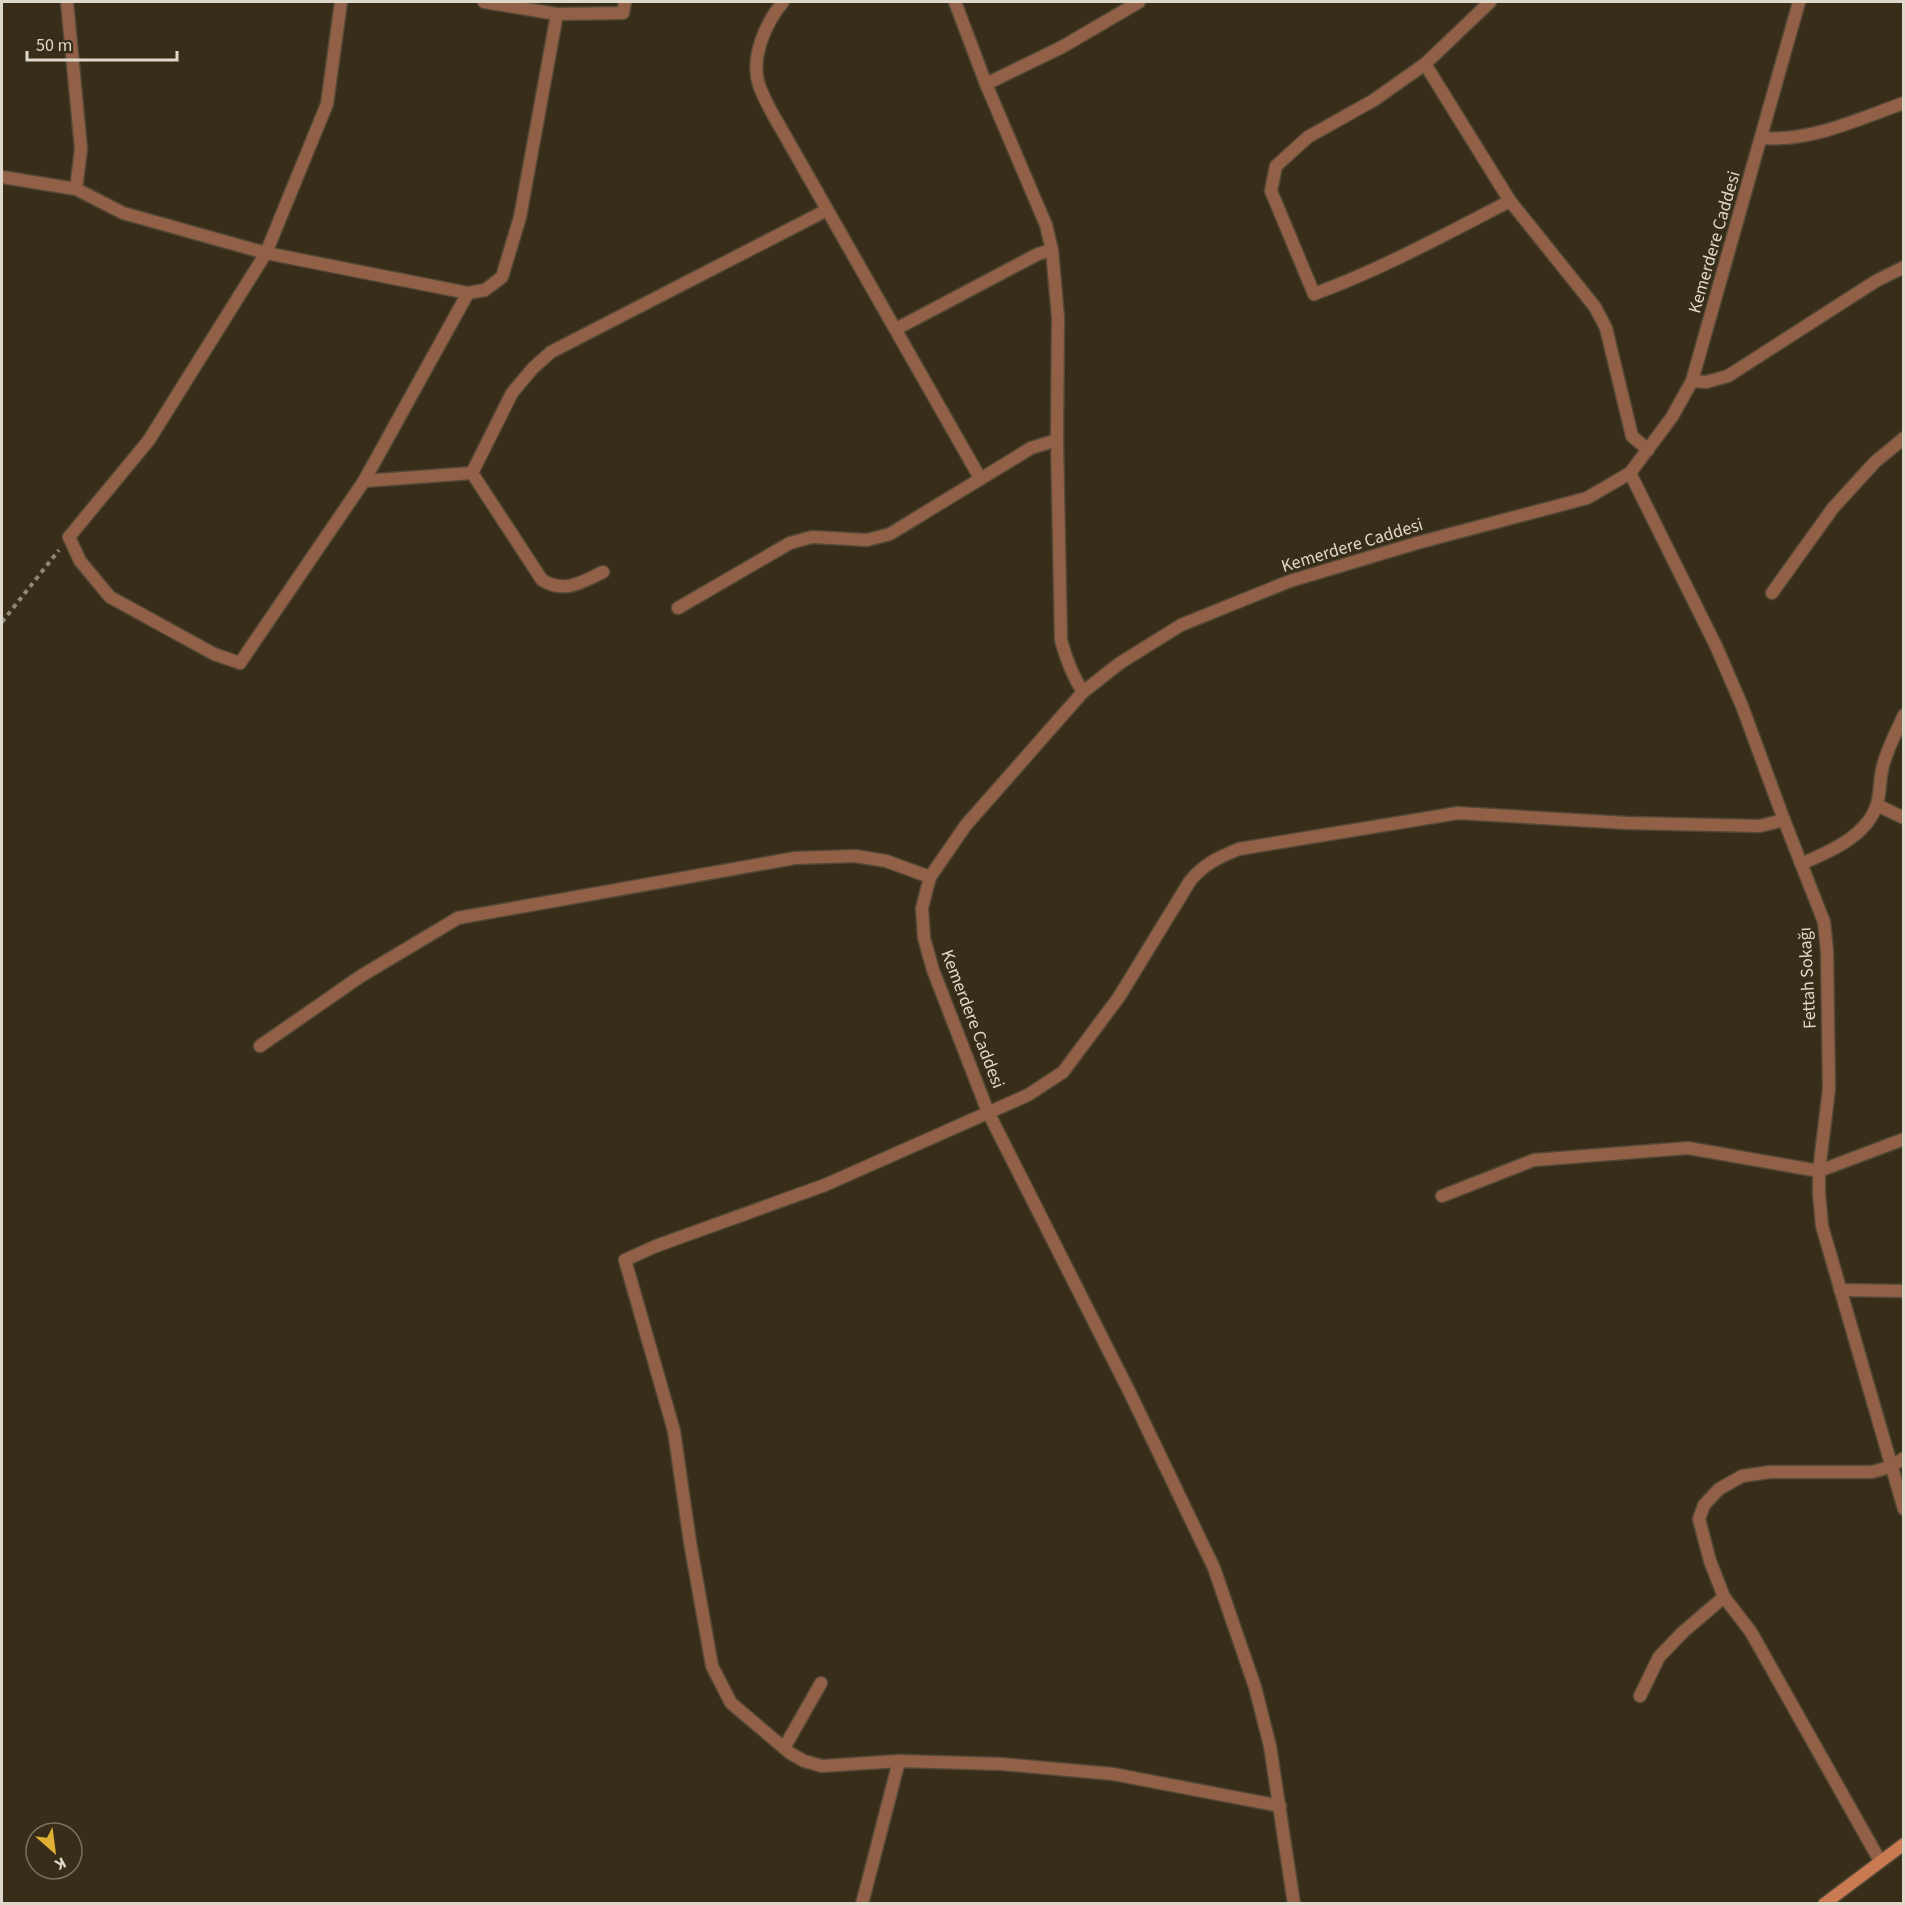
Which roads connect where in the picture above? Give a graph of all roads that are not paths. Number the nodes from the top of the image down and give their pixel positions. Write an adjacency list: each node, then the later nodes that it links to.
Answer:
1 (67, 2): 16 (street)
2 (342, 2): 20 (street)
3 (484, 2): 10 (street)
4 (625, 2): 10 (street)
5 (783, 2): 18 (street)
6 (956, 2): 12 (street)
7 (1139, 2): 12 (street)
8 (1490, 2): 11 (street)
9 (1799, 2): 14 (street, Kemerdere Caddesi)
10 (557, 14): 22 (street)
11 (1425, 64): 17 (street); 17 (street)
12 (986, 84): 19 (street)
13 (1904, 103): 14 (street)
14 (1762, 138): 24 (street, Kemerdere Caddesi)
15 (2, 177): 16 (street)
16 (76, 189): 20 (street)
17 (1510, 201): 27 (street)
18 (826, 210): 23 (street); 28 (street)
19 (1052, 250): 23 (street); 26 (street)
20 (266, 253): 22 (street); 31 (street)
21 (1904, 267): 24 (street)
22 (468, 293): 31 (street)
23 (896, 329): 30 (street)
24 (1692, 381): 27 (street, Kemerdere Caddesi)
25 (1904, 438): 33 (street)
26 (1057, 440): 30 (street); 35 (street)
27 (1647, 450): 29 (street, Kemerdere Caddesi)
28 (472, 473): 31 (street); 32 (street)
29 (1630, 473): 35 (street, Kemerdere Caddesi); 39 (street, Fettah Sokağı)
30 (980, 478): 34 (street)
31 (364, 481)
32 (603, 572)
33 (1772, 593)
34 (678, 608)
35 (1083, 692): 41 (street, Kemerdere Caddesi)
36 (1904, 714): 37 (street)
37 (1877, 805): 38 (street); 40 (street)
38 (1904, 818)
39 (1784, 820): 40 (street, Fettah Sokağı); 43 (street)
40 (1801, 864): 45 (street, Fettah Sokağı)
41 (930, 877): 42 (street); 43 (street, Kemerdere Caddesi)
42 (260, 1046)
43 (988, 1112): 56 (street); 58 (street, Kemerdere Caddesi)
44 (1904, 1139): 45 (street)
45 (1819, 1171): 46 (street); 47 (street, Fettah Sokağı)
46 (1442, 1196)
47 (1840, 1290): 48 (street); 50 (street, Fettah Sokağı)
48 (1904, 1291)
49 (1904, 1458): 50 (street)
50 (1890, 1467): 51 (street, Fettah Sokağı); 53 (street)
51 (1899, 1482): 52 (street, Fettah Sokağı)
52 (1904, 1509)
53 (1724, 1597): 55 (street); 60 (street)
54 (821, 1683): 56 (street)
55 (1640, 1696)
56 (784, 1748): 57 (street)
57 (899, 1761): 58 (street); 61 (street)
58 (1280, 1806): 62 (street, Kemerdere Caddesi)
59 (1904, 1844): 60 (main road)
60 (1880, 1861): 63 (main road)
61 (862, 1904)
62 (1294, 1904)
63 (1824, 1904)

